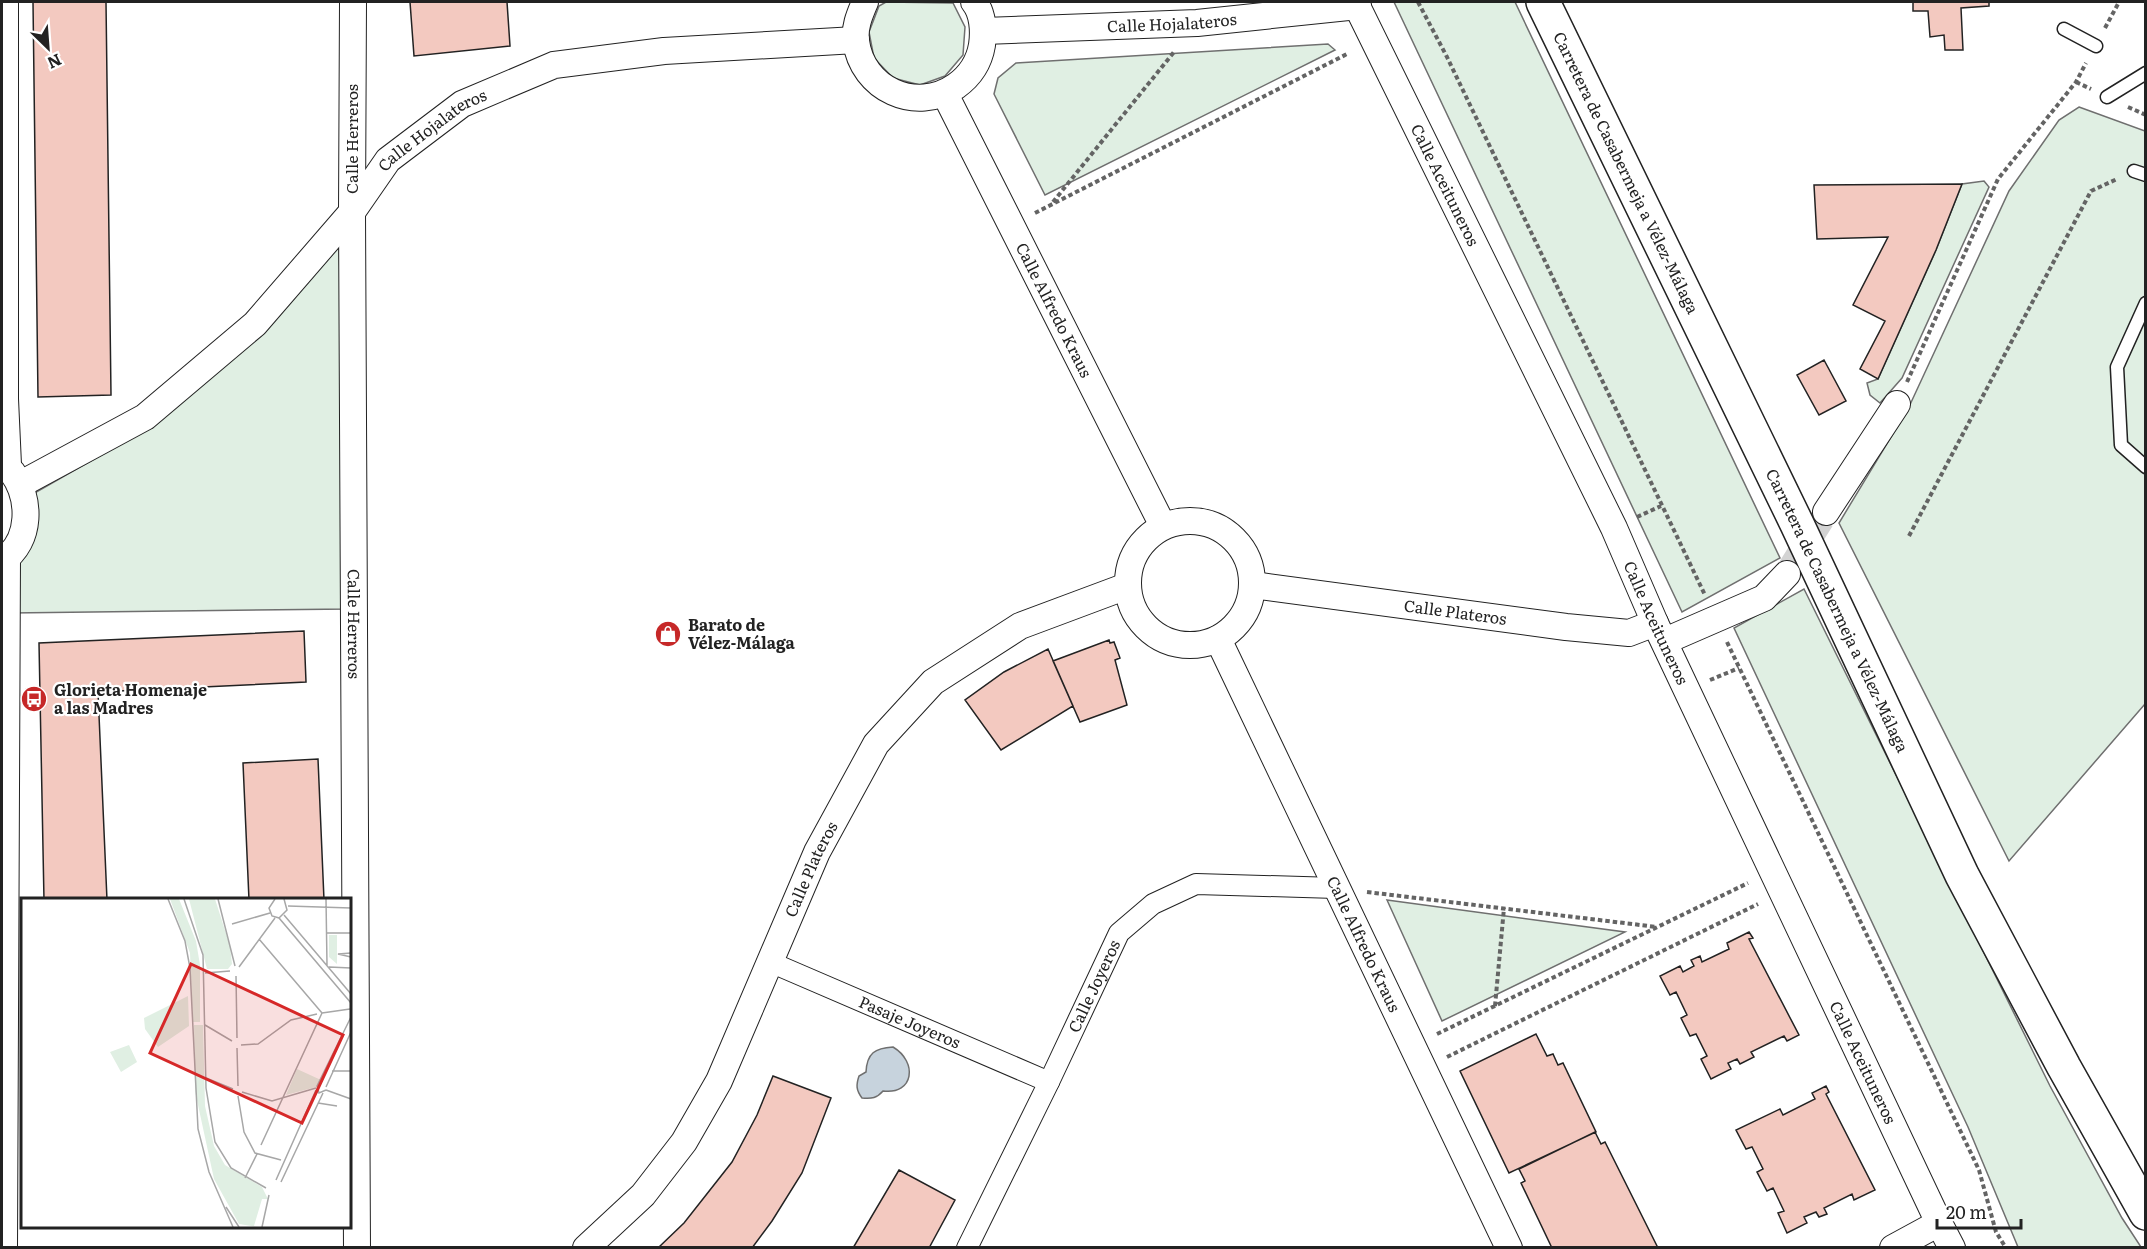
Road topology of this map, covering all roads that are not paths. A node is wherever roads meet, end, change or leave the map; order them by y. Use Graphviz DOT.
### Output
graph roads {
  1 [pos="5,2"];
  2 [pos="353,2"];
  3 [pos="866,2"];
  4 [pos="974,2"];
  5 [pos="1544,2"];
  6 [pos="1357,4"];
  7 [pos="2064,29"];
  8 [pos="984,31"];
  9 [pos="856,40"];
  10 [pos="2096,45"];
  11 [pos="2145,74"];
  12 [pos="945,94"];
  13 [pos="2107,97"];
  14 [pos="352,212"];
  15 [pos="2145,303"];
  16 [pos="1897,404"];
  17 [pos="2145,467"];
  18 [pos="10,470"];
  19 [pos="1826,512"];
  20 [pos="1163,526"];
  21 [pos="4,559"];
  22 [pos="1787,574"];
  23 [pos="1254,585"];
  24 [pos="1127,586"];
  25 [pos="1660,632"];
  26 [pos="1218,639"];
  27 [pos="1336,888"];
  28 [pos="770,962"];
  29 [pos="1049,1082"];
  30 [pos="2145,1213"];
  31 [pos="1939,1223"];
  32 [pos="4,1248"];
  33 [pos="357,1248"];
  34 [pos="586,1248"];
  35 [pos="967,1248"];
  36 [pos="1509,1248"];
  37 [pos="1893,1248"];
  38 [pos="1952,1248"];
  1 -- 18 [label="street"];
  2 -- 14 [label="street, Calle Herreros"];
  3 -- 9 [label="street"];
  4 -- 8 [label="street"];
  5 -- 30 [label="main road, Carretera de Casabermeja a Vélez-Málaga"];
  6 -- 8 [label="street, Calle Hojalateros"];
  6 -- 25 [label="street, Calle Aceituneros"];
  7 -- 10 [label="lane"];
  8 -- 12 [label="street"];
  9 -- 12 [label="street"];
  9 -- 14 [label="street, Calle Hojalateros"];
  11 -- 13 [label="lane"];
  12 -- 20 [label="street, Calle Alfredo Kraus"];
  14 -- 18 [label="street, Calle Hojalateros"];
  14 -- 33 [label="street, Calle Herreros"];
  15 -- 17 [label="lane"];
  16 -- 19 [label="street"];
  18 -- 21 [label="street"];
  20 -- 23 [label="street"];
  20 -- 24 [label="street"];
  21 -- 32 [label="street"];
  22 -- 25 [label="street, Calle Plateros"];
  23 -- 25 [label="street, Calle Plateros"];
  23 -- 26 [label="street"];
  24 -- 26 [label="street"];
  24 -- 28 [label="street, Calle Plateros"];
  25 -- 31 [label="street, Calle Aceituneros"];
  26 -- 27 [label="street, Calle Alfredo Kraus"];
  27 -- 29 [label="street, Calle Joyeros"];
  27 -- 36 [label="street, Calle Alfredo Kraus"];
  28 -- 29 [label="street, Pasaje Joyeros"];
  28 -- 34 [label="street, Calle Plateros"];
  29 -- 35 [label="street, Calle Joyeros"];
  31 -- 37 [label="street"];
  31 -- 38 [label="street, Calle Aceituneros"];
}
